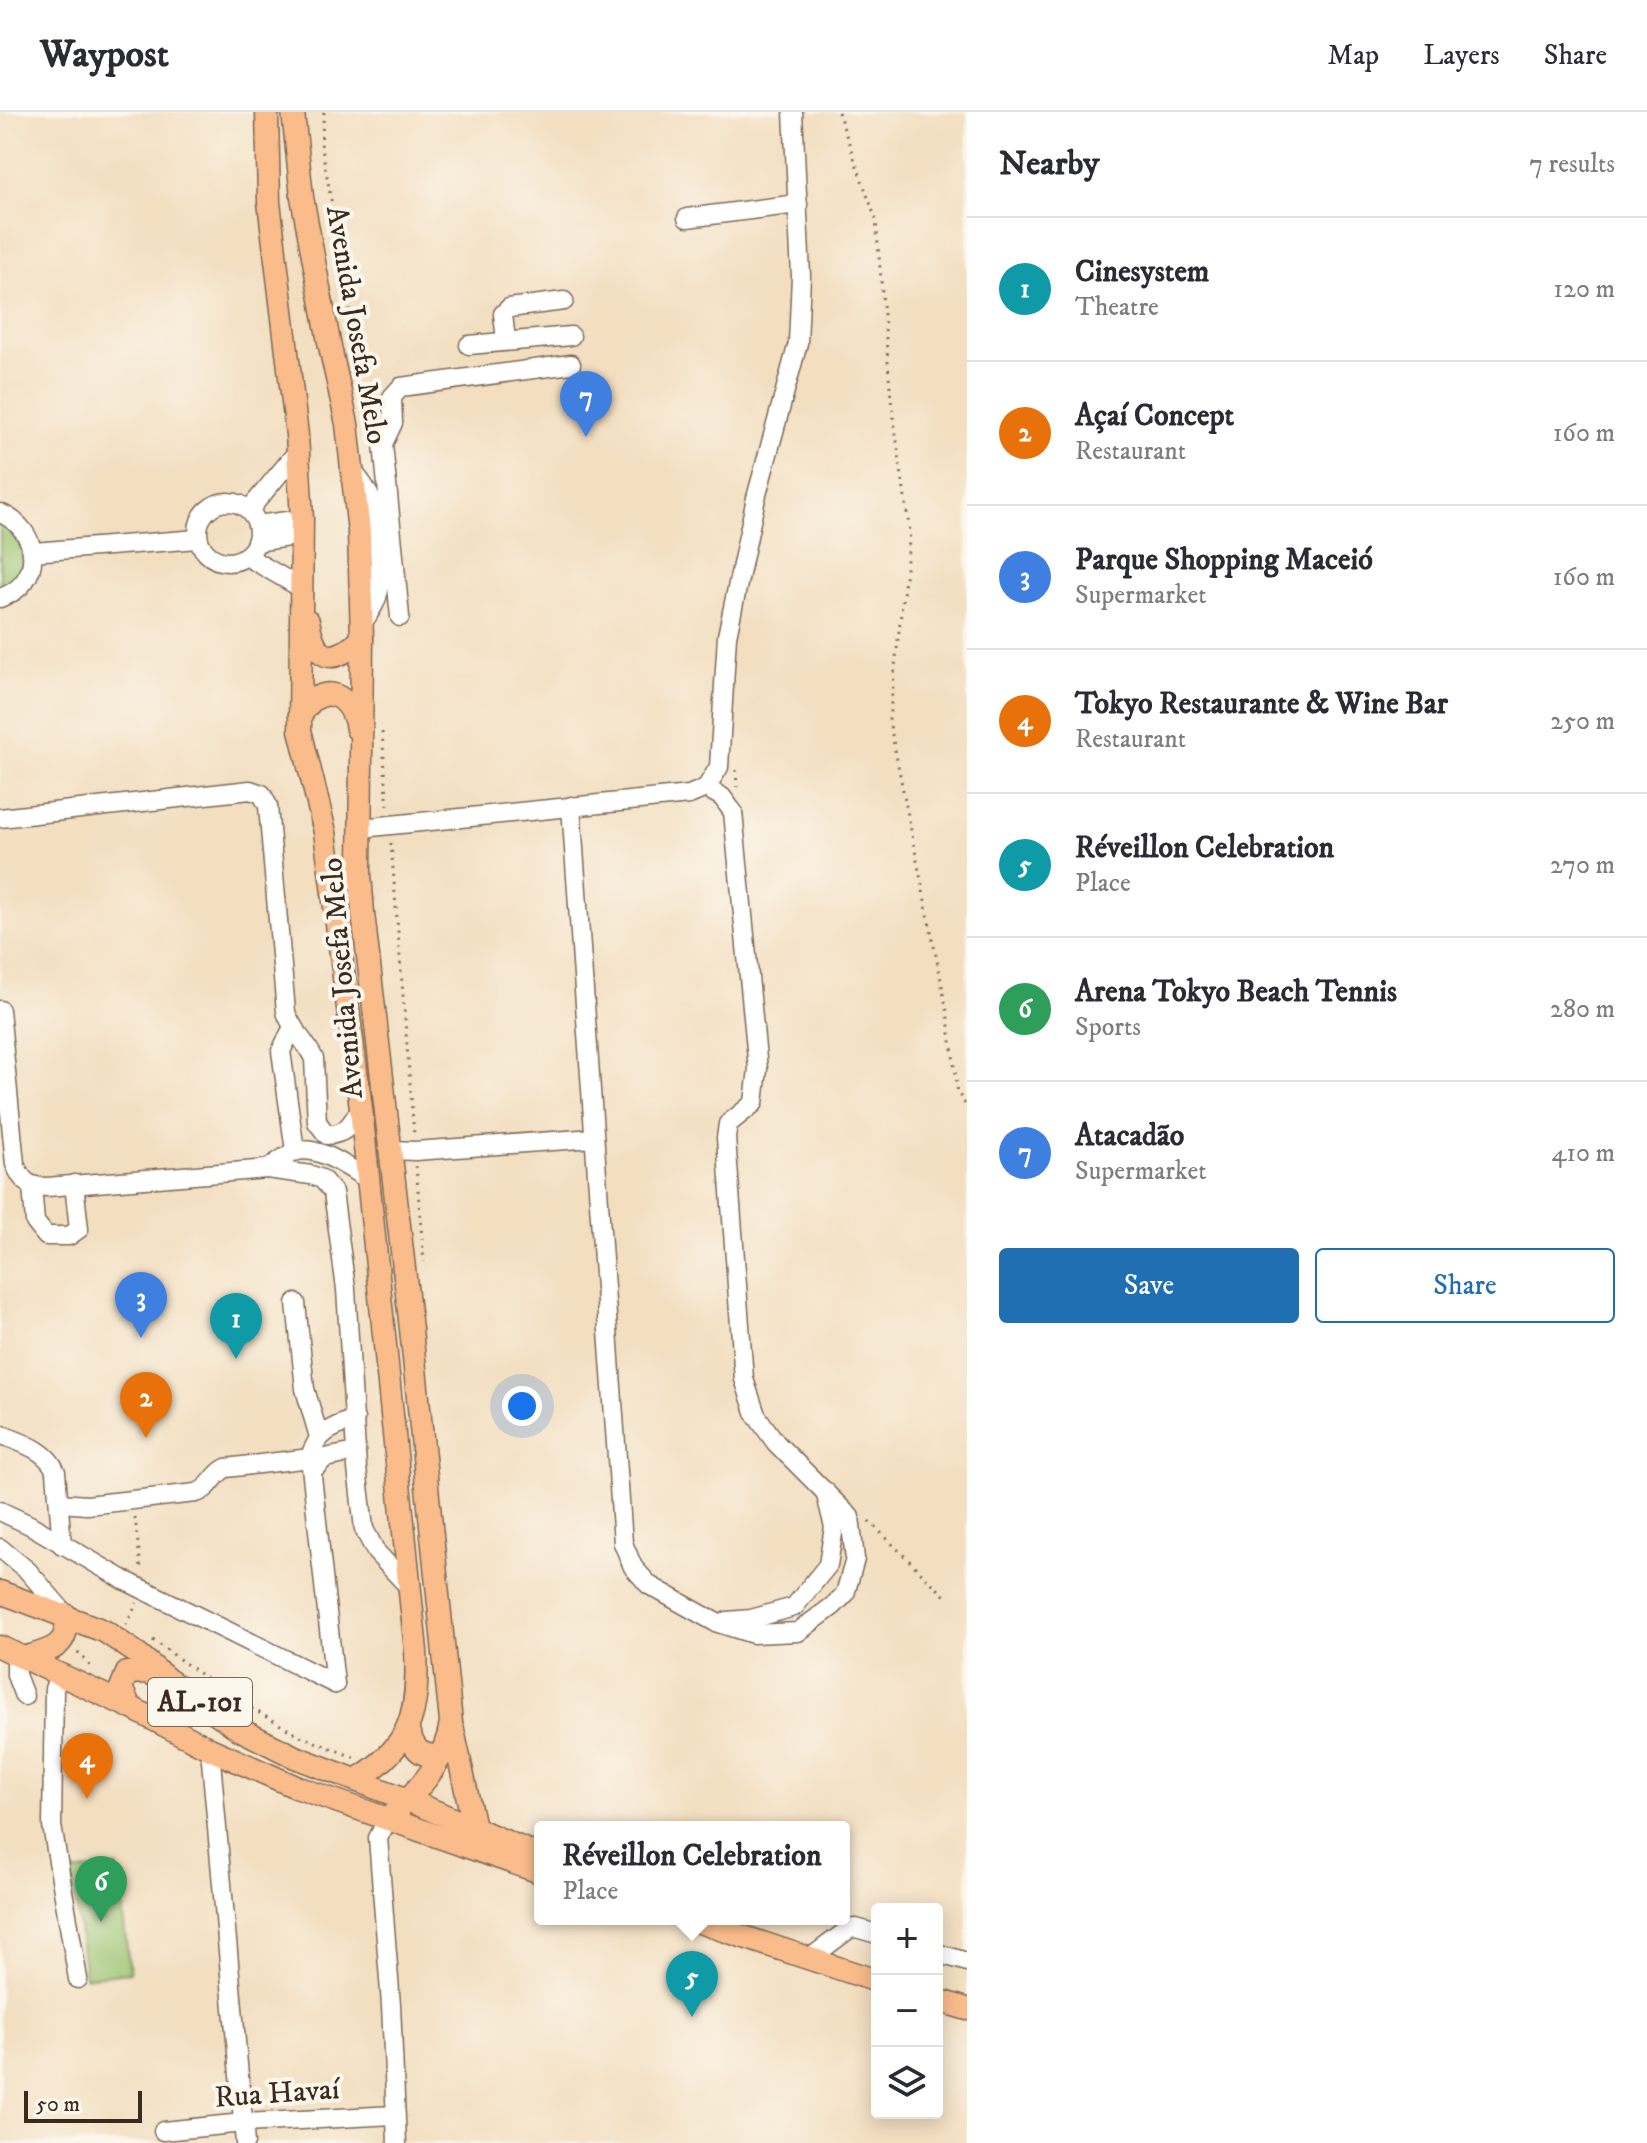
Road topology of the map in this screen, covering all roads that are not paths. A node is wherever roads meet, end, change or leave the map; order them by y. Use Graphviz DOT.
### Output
graph roads {
  1 [pos="267,112"];
  2 [pos="293,112"];
  3 [pos="793,112"];
  4 [pos="798,204"];
  5 [pos="687,218"];
  6 [pos="564,301"];
  7 [pos="571,336"];
  8 [pos="499,342"];
  9 [pos="469,345"];
  10 [pos="571,364"];
  11 [pos="495,374"];
  12 [pos="298,451"];
  13 [pos="352,470"];
  14 [pos="0,513"];
  15 [pos="302,527"];
  16 [pos="252,533"];
  17 [pos="198,539"];
  18 [pos="385,542"];
  19 [pos="33,552"];
  20 [pos="302,591"];
  21 [pos="0,598"];
  22 [pos="400,617"];
  23 [pos="362,632"];
  24 [pos="300,715"];
  25 [pos="361,770"];
  26 [pos="706,788"];
  27 [pos="571,806"];
  28 [pos="0,818"];
  29 [pos="361,828"];
  30 [pos="0,1010"];
  31 [pos="292,1029"];
  32 [pos="1,1041"];
  33 [pos="361,1108"];
  34 [pos="594,1138"];
  35 [pos="391,1150"];
  36 [pos="295,1151"];
  37 [pos="267,1169"];
  38 [pos="369,1180"];
  39 [pos="74,1184"];
  40 [pos="32,1186"];
  41 [pos="296,1303"];
  42 [pos="355,1419"];
  43 [pos="0,1434"];
  44 [pos="319,1437"];
  45 [pos="356,1452"];
  46 [pos="311,1464"];
  47 [pos="824,1489"];
  48 [pos="59,1503"];
  49 [pos="0,1511"];
  50 [pos="62,1545"];
  51 [pos="0,1548"];
  52 [pos="810,1587"];
  53 [pos="410,1588"];
  54 [pos="0,1592"];
  55 [pos="833,1606"];
  56 [pos="66,1615"];
  57 [pos="715,1622"];
  58 [pos="14,1652"];
  59 [pos="59,1675"];
  60 [pos="167,1679"];
  61 [pos="24,1696"];
  62 [pos="130,1707"];
  63 [pos="451,1722"];
  64 [pos="407,1728"];
  65 [pos="210,1749"];
  66 [pos="443,1755"];
  67 [pos="356,1780"];
  68 [pos="408,1800"];
  69 [pos="388,1819"];
  70 [pos="474,1827"];
  71 [pos="534,1853"];
  72 [pos="534,1870"];
  73 [pos="708,1925"];
  74 [pos="871,1932"];
  75 [pos="943,1955"];
  76 [pos="809,1959"];
  77 [pos="967,1962"];
  78 [pos="78,1979"];
  79 [pos="871,1979"];
  80 [pos="394,2115"];
  81 [pos="243,2123"];
  82 [pos="163,2131"];
  83 [pos="245,2143"];
  84 [pos="397,2143"];
  1 -- 12 [label="main road, Avenida Josefa Melo"];
  2 -- 13 [label="main road, Avenida Josefa Melo"];
  3 -- 4 [label="street"];
  4 -- 5 [label="street"];
  4 -- 26 [label="street"];
  6 -- 8 [label="street"];
  7 -- 8 [label="street"];
  8 -- 9 [label="street"];
  8 -- 11 [label="street"];
  10 -- 11 [label="street"];
  11 -- 18 [label="street"];
  12 -- 15 [label="main road, Avenida Josefa Melo"];
  12 -- 16 [label="street"];
  13 -- 18 [label="street"];
  13 -- 23 [label="main road, Avenida Josefa Melo"];
  14 -- 19 [label="street"];
  15 -- 16 [label="street"];
  15 -- 20 [label="main road, Avenida Josefa Melo"];
  16 -- 17 [label="street"];
  16 -- 17 [label="street"];
  16 -- 20 [label="street"];
  17 -- 19 [label="street"];
  18 -- 22 [label="street"];
  18 -- 23 [label="street"];
  19 -- 21 [label="street"];
  20 -- 23 [label="main road"];
  20 -- 24 [label="main road, Avenida Josefa Melo"];
  23 -- 25 [label="main road, Avenida Josefa Melo"];
  24 -- 25 [label="main road"];
  24 -- 33 [label="main road, Avenida Josefa Melo"];
  25 -- 29 [label="main road, Avenida Josefa Melo"];
  26 -- 27 [label="street"];
  26 -- 47 [label="street"];
  27 -- 29 [label="street"];
  27 -- 34 [label="street"];
  28 -- 31 [label="street"];
  29 -- 35 [label="main road, Avenida Josefa Melo"];
  30 -- 32 [label="street"];
  31 -- 33 [label="street"];
  31 -- 36 [label="street"];
  32 -- 40 [label="street"];
  33 -- 38 [label="main road, Avenida Josefa Melo"];
  34 -- 35 [label="street"];
  34 -- 57 [label="street"];
  35 -- 63 [label="main road, Avenida Josefa Melo"];
  36 -- 37 [label="street"];
  36 -- 38 [label="street"];
  37 -- 39 [label="street"];
  37 -- 42 [label="street"];
  38 -- 53 [label="main road, Avenida Josefa Melo"];
  39 -- 40 [label="street"];
  39 -- 40 [label="street"];
  41 -- 44 [label="street"];
  42 -- 44 [label="street"];
  42 -- 45 [label="street"];
  43 -- 48 [label="street"];
  44 -- 46 [label="street"];
  45 -- 46 [label="street"];
  45 -- 53 [label="street"];
  46 -- 48 [label="street"];
  46 -- 50 [label="street"];
  47 -- 52 [label="street"];
  47 -- 55 [label="street"];
  48 -- 50 [label="street"];
  49 -- 50 [label="street"];
  51 -- 56 [label="street"];
  52 -- 55 [label="street"];
  52 -- 57 [label="street"];
  53 -- 64 [label="main road, Avenida Josefa Melo"];
  54 -- 56 [label="main road, AL-101"];
  55 -- 57 [label="street"];
  56 -- 58 [label="main road"];
  56 -- 60 [label="main road, AL-101"];
  58 -- 59 [label="main road, AL-101"];
  58 -- 61 [label="street"];
  59 -- 62 [label="main road, AL-101"];
  59 -- 78 [label="street"];
  60 -- 62 [label="main road"];
  60 -- 67 [label="main road, AL-101"];
  62 -- 65 [label="main road, AL-101"];
  63 -- 66 [label="main road, Avenida Josefa Melo"];
  63 -- 70 [label="main road"];
  64 -- 66 [label="main road"];
  64 -- 67 [label="main road, Avenida Josefa Melo"];
  65 -- 69 [label="main road, AL-101"];
  65 -- 81 [label="street"];
  66 -- 68 [label="main road, Avenida Josefa Melo"];
  67 -- 68 [label="main road, AL-101"];
  68 -- 69 [label="main road, Avenida Josefa Melo"];
  68 -- 70 [label="main road, AL-101"];
  69 -- 72 [label="main road, AL-101"];
  69 -- 80 [label="street"];
  70 -- 71 [label="main road, AL-101"];
  73 -- 76 [label="main road"];
  74 -- 76 [label="street"];
  75 -- 77 [label="street"];
  76 -- 79 [label="main road"];
  80 -- 81 [label="street, Rua Havaí"];
  80 -- 84 [label="street"];
  81 -- 82 [label="street, Rua Havaí"];
  81 -- 83 [label="street"];
}
